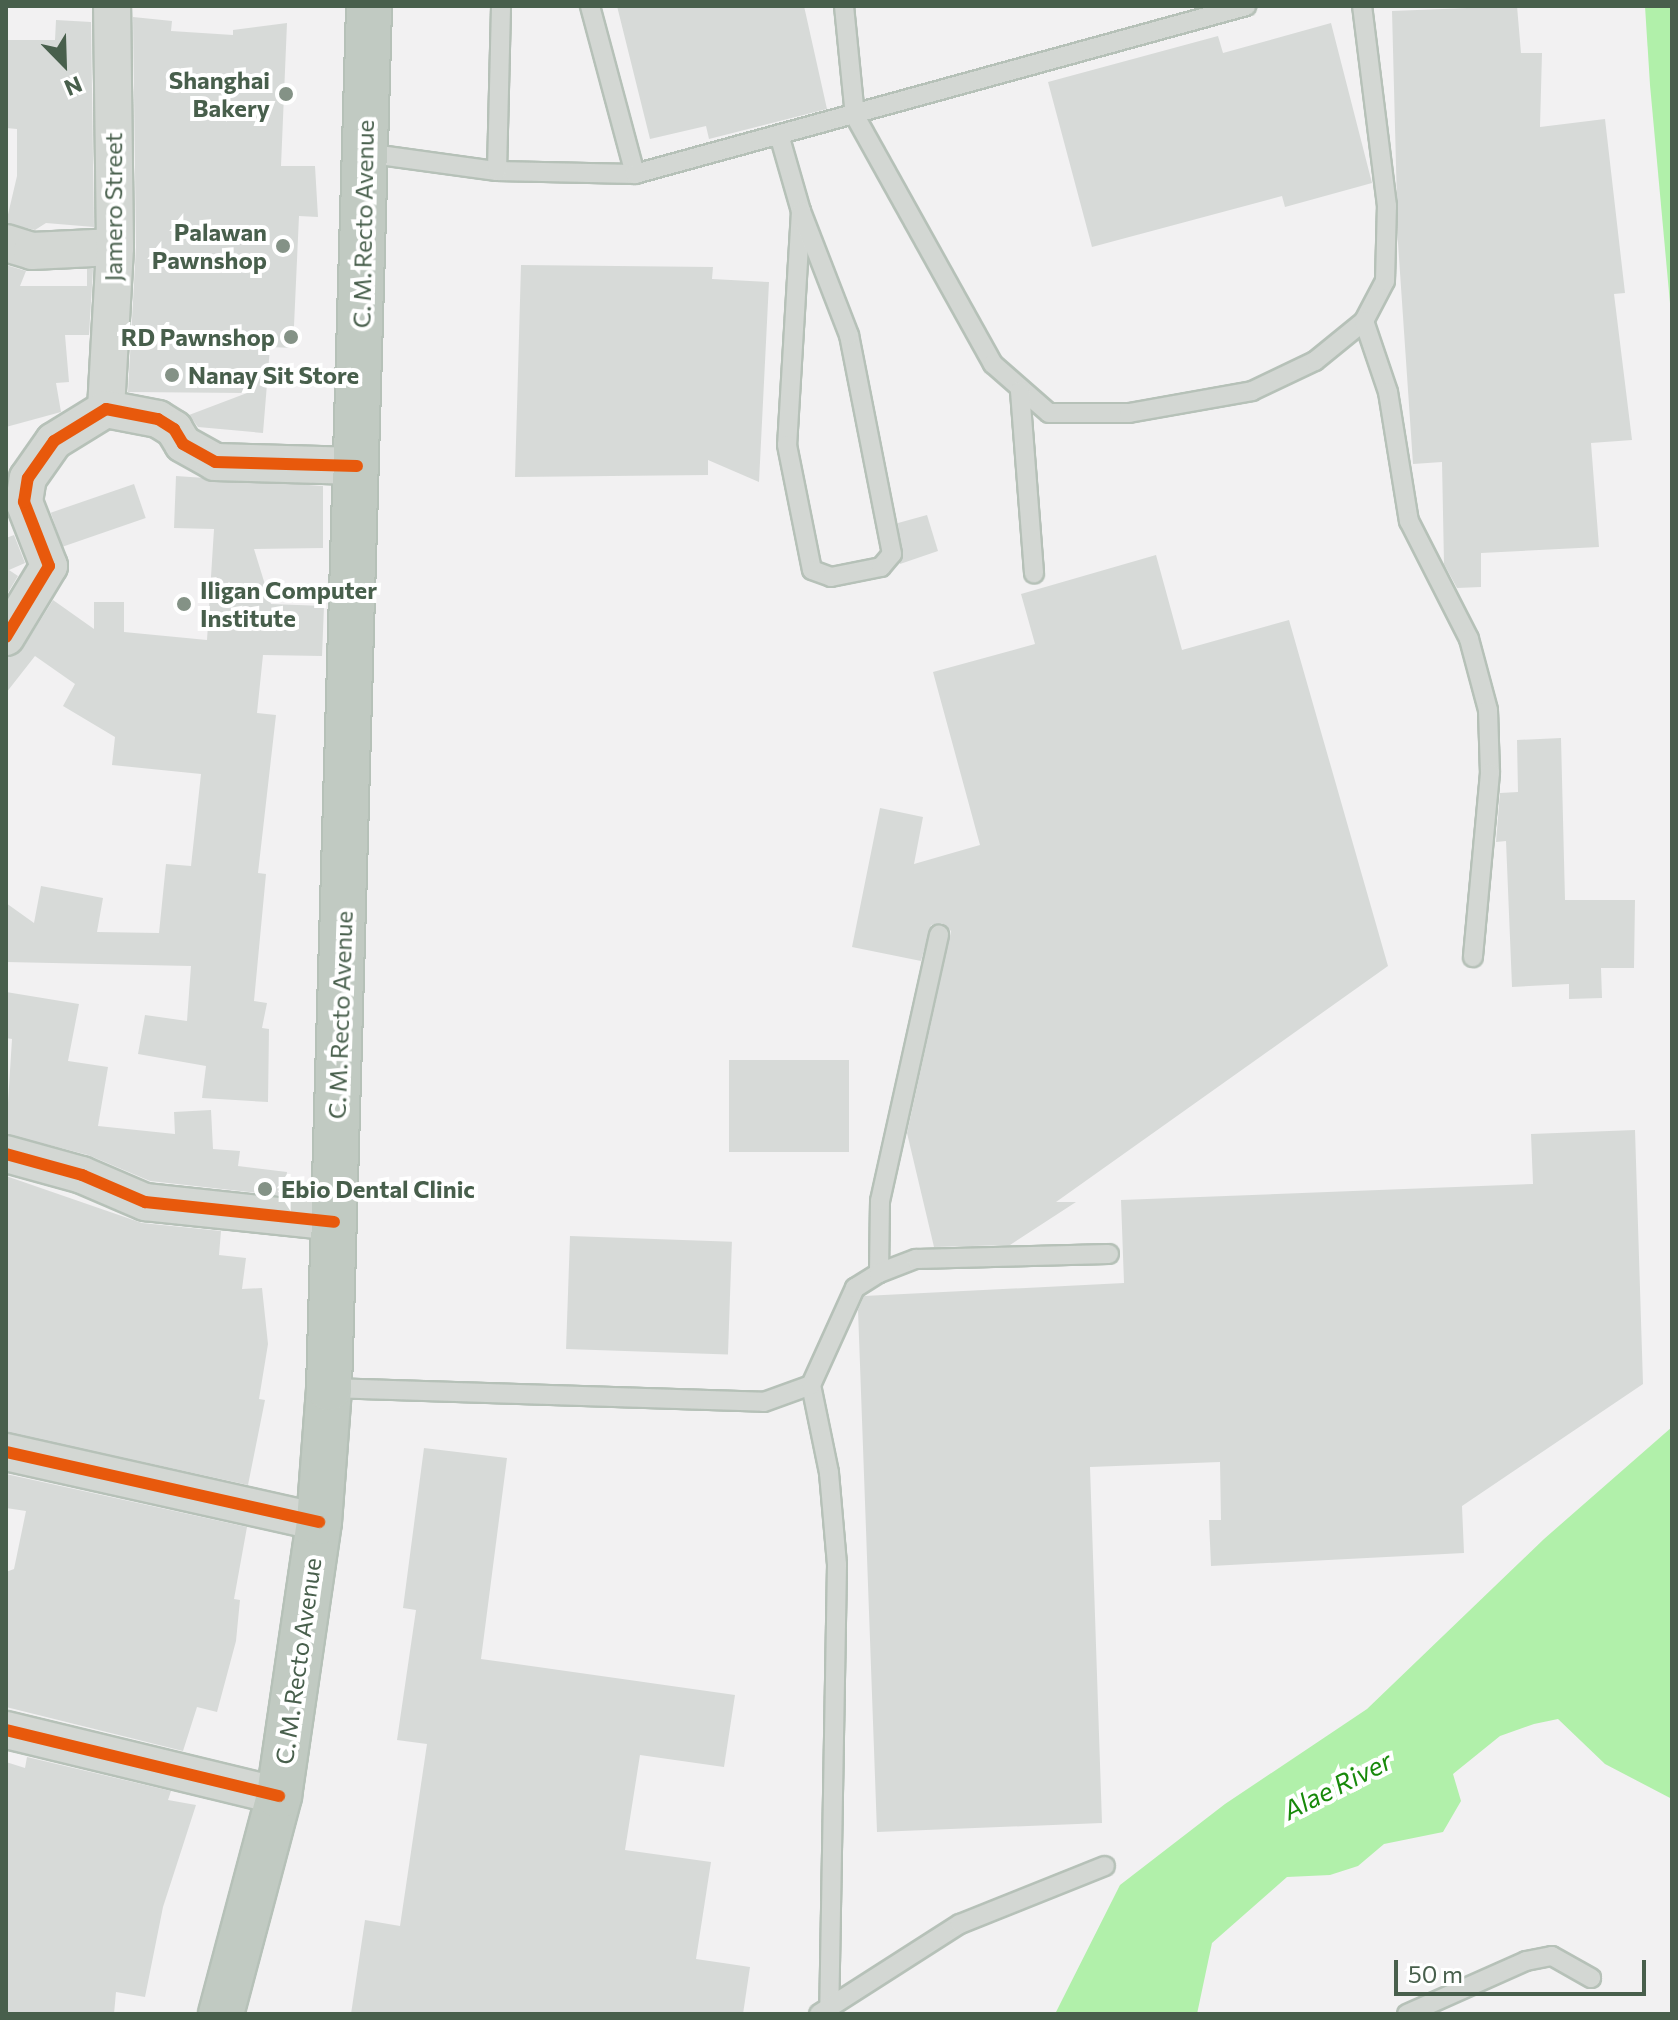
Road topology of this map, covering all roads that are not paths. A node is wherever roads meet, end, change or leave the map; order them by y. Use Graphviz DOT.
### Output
graph roads {
  1 [pos="112,6"];
  2 [pos="369,6"];
  3 [pos="501,6"];
  4 [pos="590,6"];
  5 [pos="844,6"];
  6 [pos="1246,6"];
  7 [pos="1362,6"];
  8 [pos="855,116"];
  9 [pos="780,138"];
  10 [pos="365,153"];
  11 [pos="497,171"];
  12 [pos="635,174"];
  13 [pos="801,211"];
  14 [pos="6,243"];
  15 [pos="115,247"];
  16 [pos="1364,321"];
  17 [pos="1020,391"];
  18 [pos="106,409"];
  19 [pos="357,466"];
  20 [pos="15,506"];
  21 [pos="1034,573"];
  22 [pos="6,637"];
  23 [pos="939,934"];
  24 [pos="1473,957"];
  25 [pos="6,1154"];
  26 [pos="334,1222"];
  27 [pos="1109,1254"];
  28 [pos="879,1273"];
  29 [pos="811,1385"];
  30 [pos="329,1388"];
  31 [pos="6,1452"];
  32 [pos="319,1522"];
  33 [pos="6,1730"];
  34 [pos="279,1796"];
  35 [pos="1105,1866"];
  36 [pos="1591,1978"];
  37 [pos="824,2008"];
  38 [pos="221,2014"];
  39 [pos="1407,2014"];
  1 -- 15 [label="street, Jamero Street"];
  2 -- 10 [label="highway, C. M. Recto Avenue"];
  3 -- 11 [label="lane"];
  4 -- 12 [label="lane"];
  5 -- 8 [label="lane"];
  6 -- 8 [label="lane"];
  7 -- 16 [label="lane"];
  8 -- 9 [label="lane"];
  8 -- 17 [label="lane"];
  9 -- 12 [label="lane"];
  9 -- 13 [label="lane"];
  10 -- 11 [label="lane"];
  10 -- 19 [label="highway, C. M. Recto Avenue"];
  11 -- 12 [label="lane"];
  13 -- 13 [label="lane"];
  14 -- 15 [label="street"];
  15 -- 18 [label="street, Jamero Street"];
  16 -- 17 [label="lane"];
  16 -- 24 [label="lane"];
  17 -- 21 [label="lane"];
  18 -- 19 [label="street"];
  18 -- 20 [label="street"];
  19 -- 26 [label="highway, C. M. Recto Avenue"];
  20 -- 22 [label="street"];
  23 -- 28 [label="lane"];
  25 -- 26 [label="street"];
  26 -- 30 [label="highway, C. M. Recto Avenue"];
  27 -- 28 [label="lane"];
  28 -- 29 [label="lane"];
  29 -- 30 [label="lane"];
  29 -- 37 [label="lane"];
  30 -- 32 [label="highway, C. M. Recto Avenue"];
  31 -- 32 [label="street"];
  32 -- 34 [label="highway, C. M. Recto Avenue"];
  33 -- 34 [label="street"];
  34 -- 38 [label="highway, C. M. Recto Avenue"];
  35 -- 37 [label="lane"];
  36 -- 39 [label="lane"];
}
